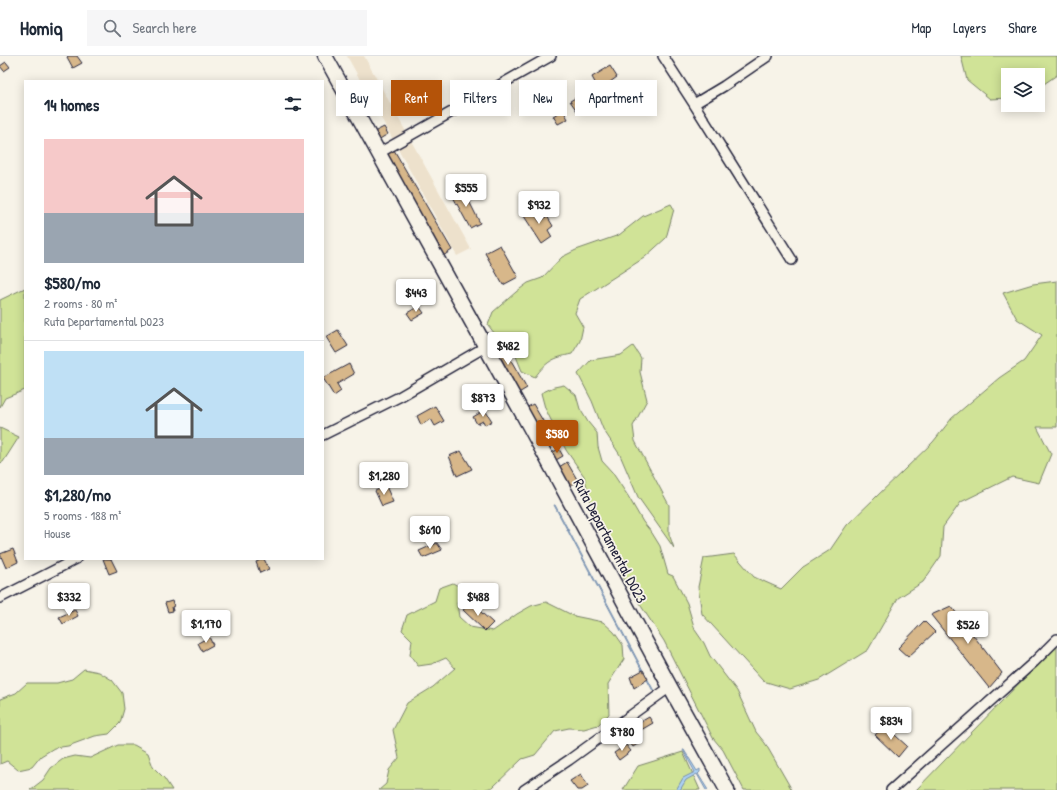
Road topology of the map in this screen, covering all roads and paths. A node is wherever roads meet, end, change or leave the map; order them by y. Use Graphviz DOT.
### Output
graph roads {
  1 [pos="325,56"];
  2 [pos="551,56"];
  3 [pos="663,56"];
  4 [pos="768,56"];
  5 [pos="694,104"];
  6 [pos="379,153"];
  7 [pos="792,260"];
  8 [pos="486,347"];
  9 [pos="324,434"];
  10 [pos="74,560"];
  11 [pos="0,598"];
  12 [pos="1057,639"];
  13 [pos="670,687"];
  14 [pos="524,790"];
  15 [pos="727,790"];
  16 [pos="891,790"];
  1 -- 6 [label="main road, Ruta Departamental D023"];
  2 -- 6 [label="street"];
  3 -- 5 [label="street"];
  4 -- 5 [label="street"];
  5 -- 7 [label="street"];
  6 -- 8 [label="main road, Ruta Departamental D023"];
  8 -- 9 [label="street"];
  8 -- 13 [label="main road, Ruta Departamental D023"];
  10 -- 11 [label="street"];
  12 -- 16 [label="street"];
  13 -- 14 [label="street"];
  13 -- 15 [label="main road, Ruta Departamental D023"];
}
